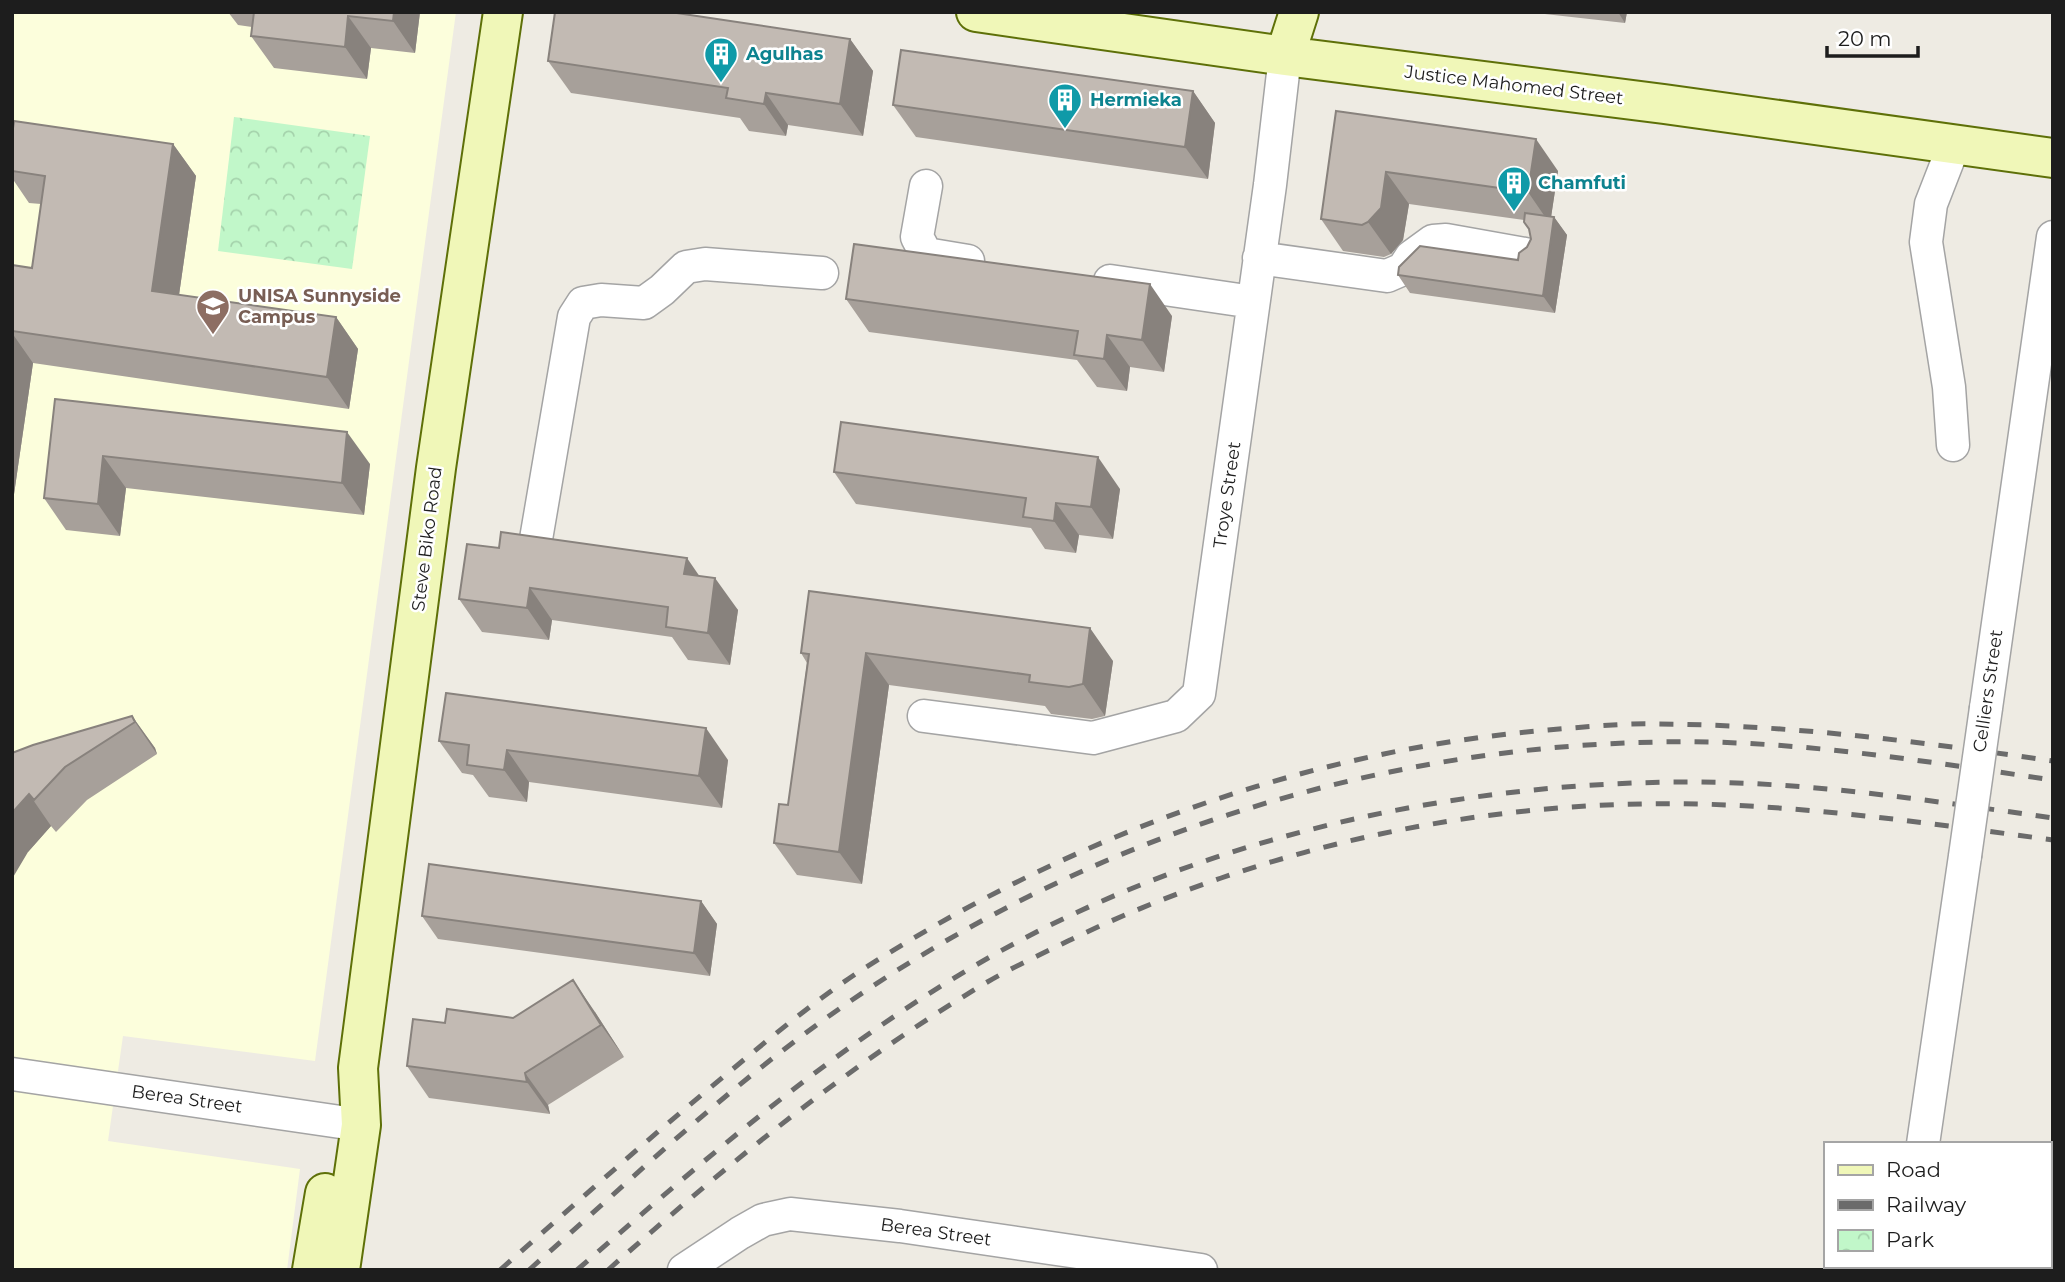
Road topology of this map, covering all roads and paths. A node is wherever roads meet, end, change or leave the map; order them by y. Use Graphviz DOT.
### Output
graph roads {
  1 [pos="503,12"];
  2 [pos="519,12"];
  3 [pos="976,12"];
  4 [pos="1299,12"];
  5 [pos="1285,57"];
  6 [pos="491,81"];
  7 [pos="1954,145"];
  8 [pos="2053,159"];
  9 [pos="926,186"];
  10 [pos="2053,237"];
  11 [pos="1525,254"];
  12 [pos="1259,258"];
  13 [pos="994,264"];
  14 [pos="822,273"];
  15 [pos="1076,276"];
  16 [pos="1254,302"];
  17 [pos="1953,445"];
  18 [pos="536,545"];
  19 [pos="924,716"];
  20 [pos="12,1074"];
  21 [pos="350,1123"];
  22 [pos="1923,1142"];
  23 [pos="1118,1264"];
  24 [pos="312,1270"];
  25 [pos="340,1270"];
  26 [pos="684,1270"];
  27 [pos="1201,1270"];
  1 -- 6 [label="main road, Steve Biko Road"];
  2 -- 6 [label="main road"];
  3 -- 5 [label="main road, Justice Mahomed Street"];
  4 -- 5 [label="main road, Troye Street"];
  5 -- 7 [label="main road, Justice Mahomed Street"];
  5 -- 12 [label="street, Troye Street"];
  6 -- 21 [label="main road, Steve Biko Road"];
  7 -- 8 [label="main road, Justice Mahomed Street"];
  7 -- 17 [label="street"];
  9 -- 13 [label="street"];
  10 -- 22 [label="street, Celliers Street, bridge"];
  11 -- 12 [label="street"];
  12 -- 16 [label="street, Troye Street"];
  14 -- 18 [label="street"];
  15 -- 16 [label="street"];
  16 -- 19 [label="street, Troye Street"];
  20 -- 21 [label="street, Berea Street"];
  21 -- 24 [label="main road"];
  21 -- 25 [label="main road"];
  23 -- 26 [label="street, Berea Street"];
  23 -- 27 [label="street, Berea Street"];
}
